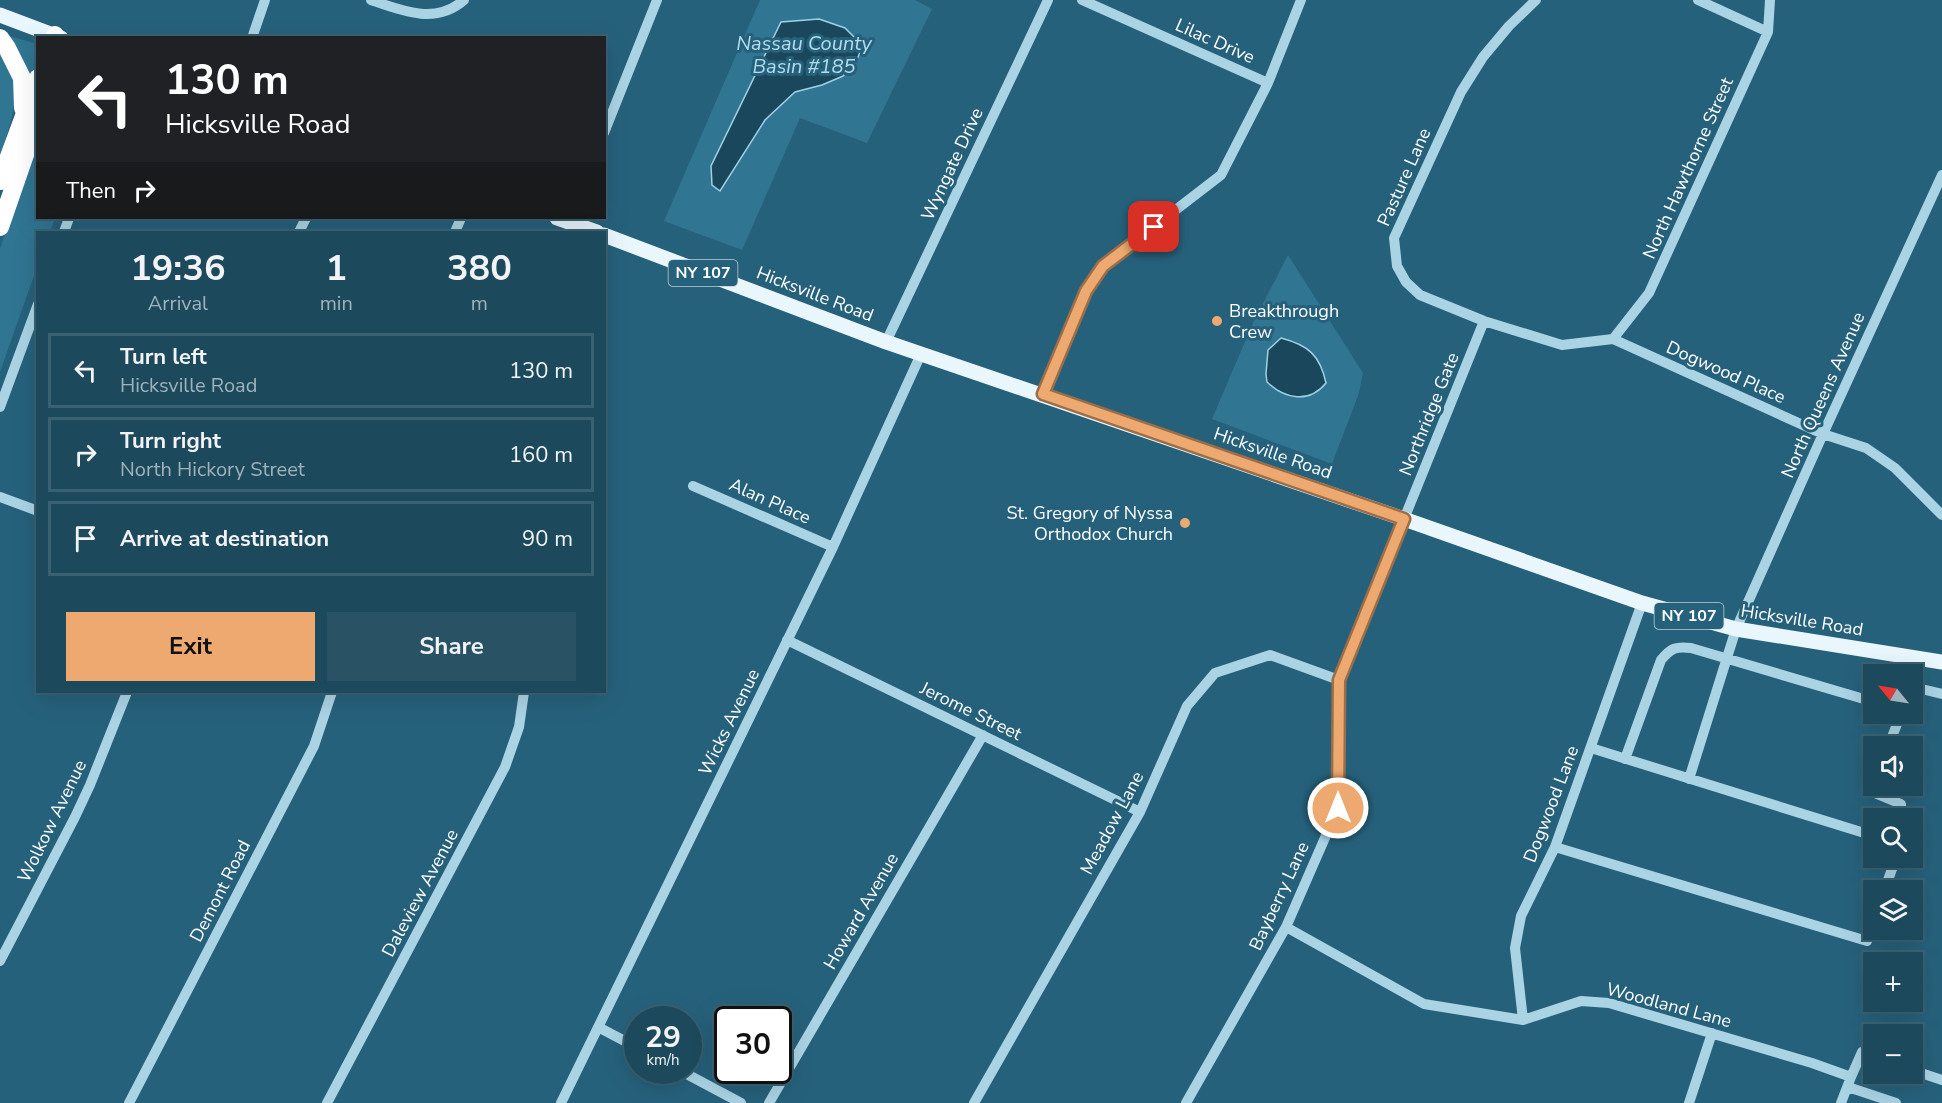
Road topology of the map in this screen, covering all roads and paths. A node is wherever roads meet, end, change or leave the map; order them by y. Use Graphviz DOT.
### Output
graph roads {
  1 [pos="265,0"];
  2 [pos="371,0"];
  3 [pos="464,0"];
  4 [pos="657,0"];
  5 [pos="1048,0"];
  6 [pos="1082,0"];
  7 [pos="1301,0"];
  8 [pos="1536,0"];
  9 [pos="1698,0"];
  10 [pos="1770,0"];
  11 [pos="0,15"];
  12 [pos="1768,32"];
  13 [pos="54,36"];
  14 [pos="253,36"];
  15 [pos="0,38"];
  16 [pos="1268,83"];
  17 [pos="36,87"];
  18 [pos="30,115"];
  19 [pos="606,128"];
  20 [pos="1942,175"];
  21 [pos="0,181"];
  22 [pos="564,222"];
  23 [pos="0,227"];
  24 [pos="594,231"];
  25 [pos="606,236"];
  26 [pos="36,309"];
  27 [pos="1484,321"];
  28 [pos="1614,339"];
  29 [pos="886,342"];
  30 [pos="921,354"];
  31 [pos="1043,394"];
  32 [pos="0,407"];
  33 [pos="1823,434"];
  34 [pos="693,486"];
  35 [pos="0,497"];
  36 [pos="36,510"];
  37 [pos="1942,515"];
  38 [pos="1404,519"];
  39 [pos="834,547"];
  40 [pos="1642,603"];
  41 [pos="1736,629"];
  42 [pos="788,640"];
  43 [pos="1728,659"];
  44 [pos="1911,662"];
  45 [pos="1942,662"];
  46 [pos="1339,680"];
  47 [pos="1923,690"];
  48 [pos="127,693"];
  49 [pos="332,693"];
  50 [pos="524,693"];
  51 [pos="1942,694"];
  52 [pos="1863,699"];
  53 [pos="983,735"];
  54 [pos="1591,748"];
  55 [pos="1624,759"];
  56 [pos="1689,779"];
  57 [pos="1882,796"];
  58 [pos="1901,808"];
  59 [pos="1140,812"];
  60 [pos="1863,833"];
  61 [pos="1555,847"];
  62 [pos="1286,927"];
  63 [pos="1863,940"];
  64 [pos="0,961"];
  65 [pos="1523,1020"];
  66 [pos="598,1027"];
  67 [pos="1712,1033"];
  68 [pos="624,1041"];
  69 [pos="1863,1052"];
  70 [pos="1923,1074"];
  71 [pos="1942,1080"];
  72 [pos="702,1082"];
  73 [pos="1849,1082"];
  74 [pos="129,1103"];
  75 [pos="327,1103"];
  76 [pos="561,1103"];
  77 [pos="741,1103"];
  78 [pos="769,1103"];
  79 [pos="974,1103"];
  80 [pos="1186,1103"];
  81 [pos="1689,1103"];
  82 [pos="1841,1103"];
  83 [pos="1896,1103"];
  1 -- 14 [label="street"];
  2 -- 3 [label="street"];
  4 -- 19 [label="street"];
  5 -- 29 [label="street, Wyngate Drive"];
  6 -- 16 [label="street, Lilac Drive"];
  7 -- 16 [label="street"];
  8 -- 27 [label="street, Pasture Lane"];
  9 -- 12 [label="street"];
  10 -- 12 [label="street, North Hawthorne Street"];
  11 -- 13 [label="main road"];
  12 -- 28 [label="street, North Hawthorne Street"];
  15 -- 18 [label="highway"];
  16 -- 31 [label="street"];
  17 -- 18 [label="highway"];
  18 -- 21 [label="highway"];
  18 -- 23 [label="highway"];
  20 -- 33 [label="street, North Queens Avenue"];
  22 -- 24 [label="main road"];
  25 -- 29 [label="main road, Hicksville Road / NY 107"];
  26 -- 32 [label="street"];
  27 -- 28 [label="street, Pasture Lane"];
  27 -- 38 [label="street, Northridge Gate"];
  28 -- 33 [label="street, Dogwood Place"];
  29 -- 30 [label="main road, Hicksville Road / NY 107"];
  30 -- 31 [label="main road, Hicksville Road / NY 107"];
  30 -- 39 [label="street, Wicks Avenue"];
  31 -- 38 [label="main road, Hicksville Road / NY 107"];
  33 -- 37 [label="street, Dogwood Place"];
  33 -- 41 [label="street, North Queens Avenue"];
  34 -- 39 [label="street, Alan Place"];
  35 -- 36 [label="street"];
  38 -- 40 [label="main road, Hicksville Road / NY 107"];
  38 -- 46 [label="street, Bayberry Lane"];
  39 -- 42 [label="street, Wicks Avenue"];
  40 -- 41 [label="main road, Hicksville Road / NY 107"];
  40 -- 54 [label="street, Dogwood Lane"];
  41 -- 43 [label="street, North Queens Avenue"];
  41 -- 44 [label="main road, Hicksville Road / NY 107"];
  42 -- 53 [label="street, Jerome Street"];
  42 -- 66 [label="street, Wicks Avenue"];
  43 -- 52 [label="street"];
  43 -- 55 [label="street"];
  43 -- 56 [label="street, North Queens Avenue"];
  44 -- 45 [label="main road, Hicksville Road / NY 107"];
  46 -- 59 [label="street, Meadow Lane"];
  46 -- 62 [label="street, Bayberry Lane"];
  47 -- 51 [label="street"];
  48 -- 64 [label="street, Wolkow Avenue"];
  49 -- 74 [label="street, Demont Road"];
  50 -- 75 [label="street, Daleview Avenue"];
  53 -- 59 [label="street, Jerome Street"];
  53 -- 78 [label="street, Howard Avenue"];
  54 -- 55 [label="street"];
  54 -- 61 [label="street, Dogwood Lane"];
  55 -- 56 [label="street"];
  56 -- 60 [label="street"];
  57 -- 58 [label="street"];
  59 -- 79 [label="street, Meadow Lane"];
  61 -- 63 [label="street"];
  61 -- 65 [label="street, Dogwood Lane"];
  62 -- 65 [label="street, Woodland Lane"];
  62 -- 80 [label="street, Bayberry Lane"];
  65 -- 67 [label="street, Woodland Lane"];
  66 -- 68 [label="street"];
  66 -- 76 [label="street, Wicks Avenue"];
  67 -- 73 [label="street, Woodland Lane"];
  67 -- 81 [label="street"];
  69 -- 73 [label="street"];
  70 -- 71 [label="street"];
  72 -- 77 [label="street"];
  73 -- 82 [label="street"];
  73 -- 83 [label="street, Woodland Lane"];
}
